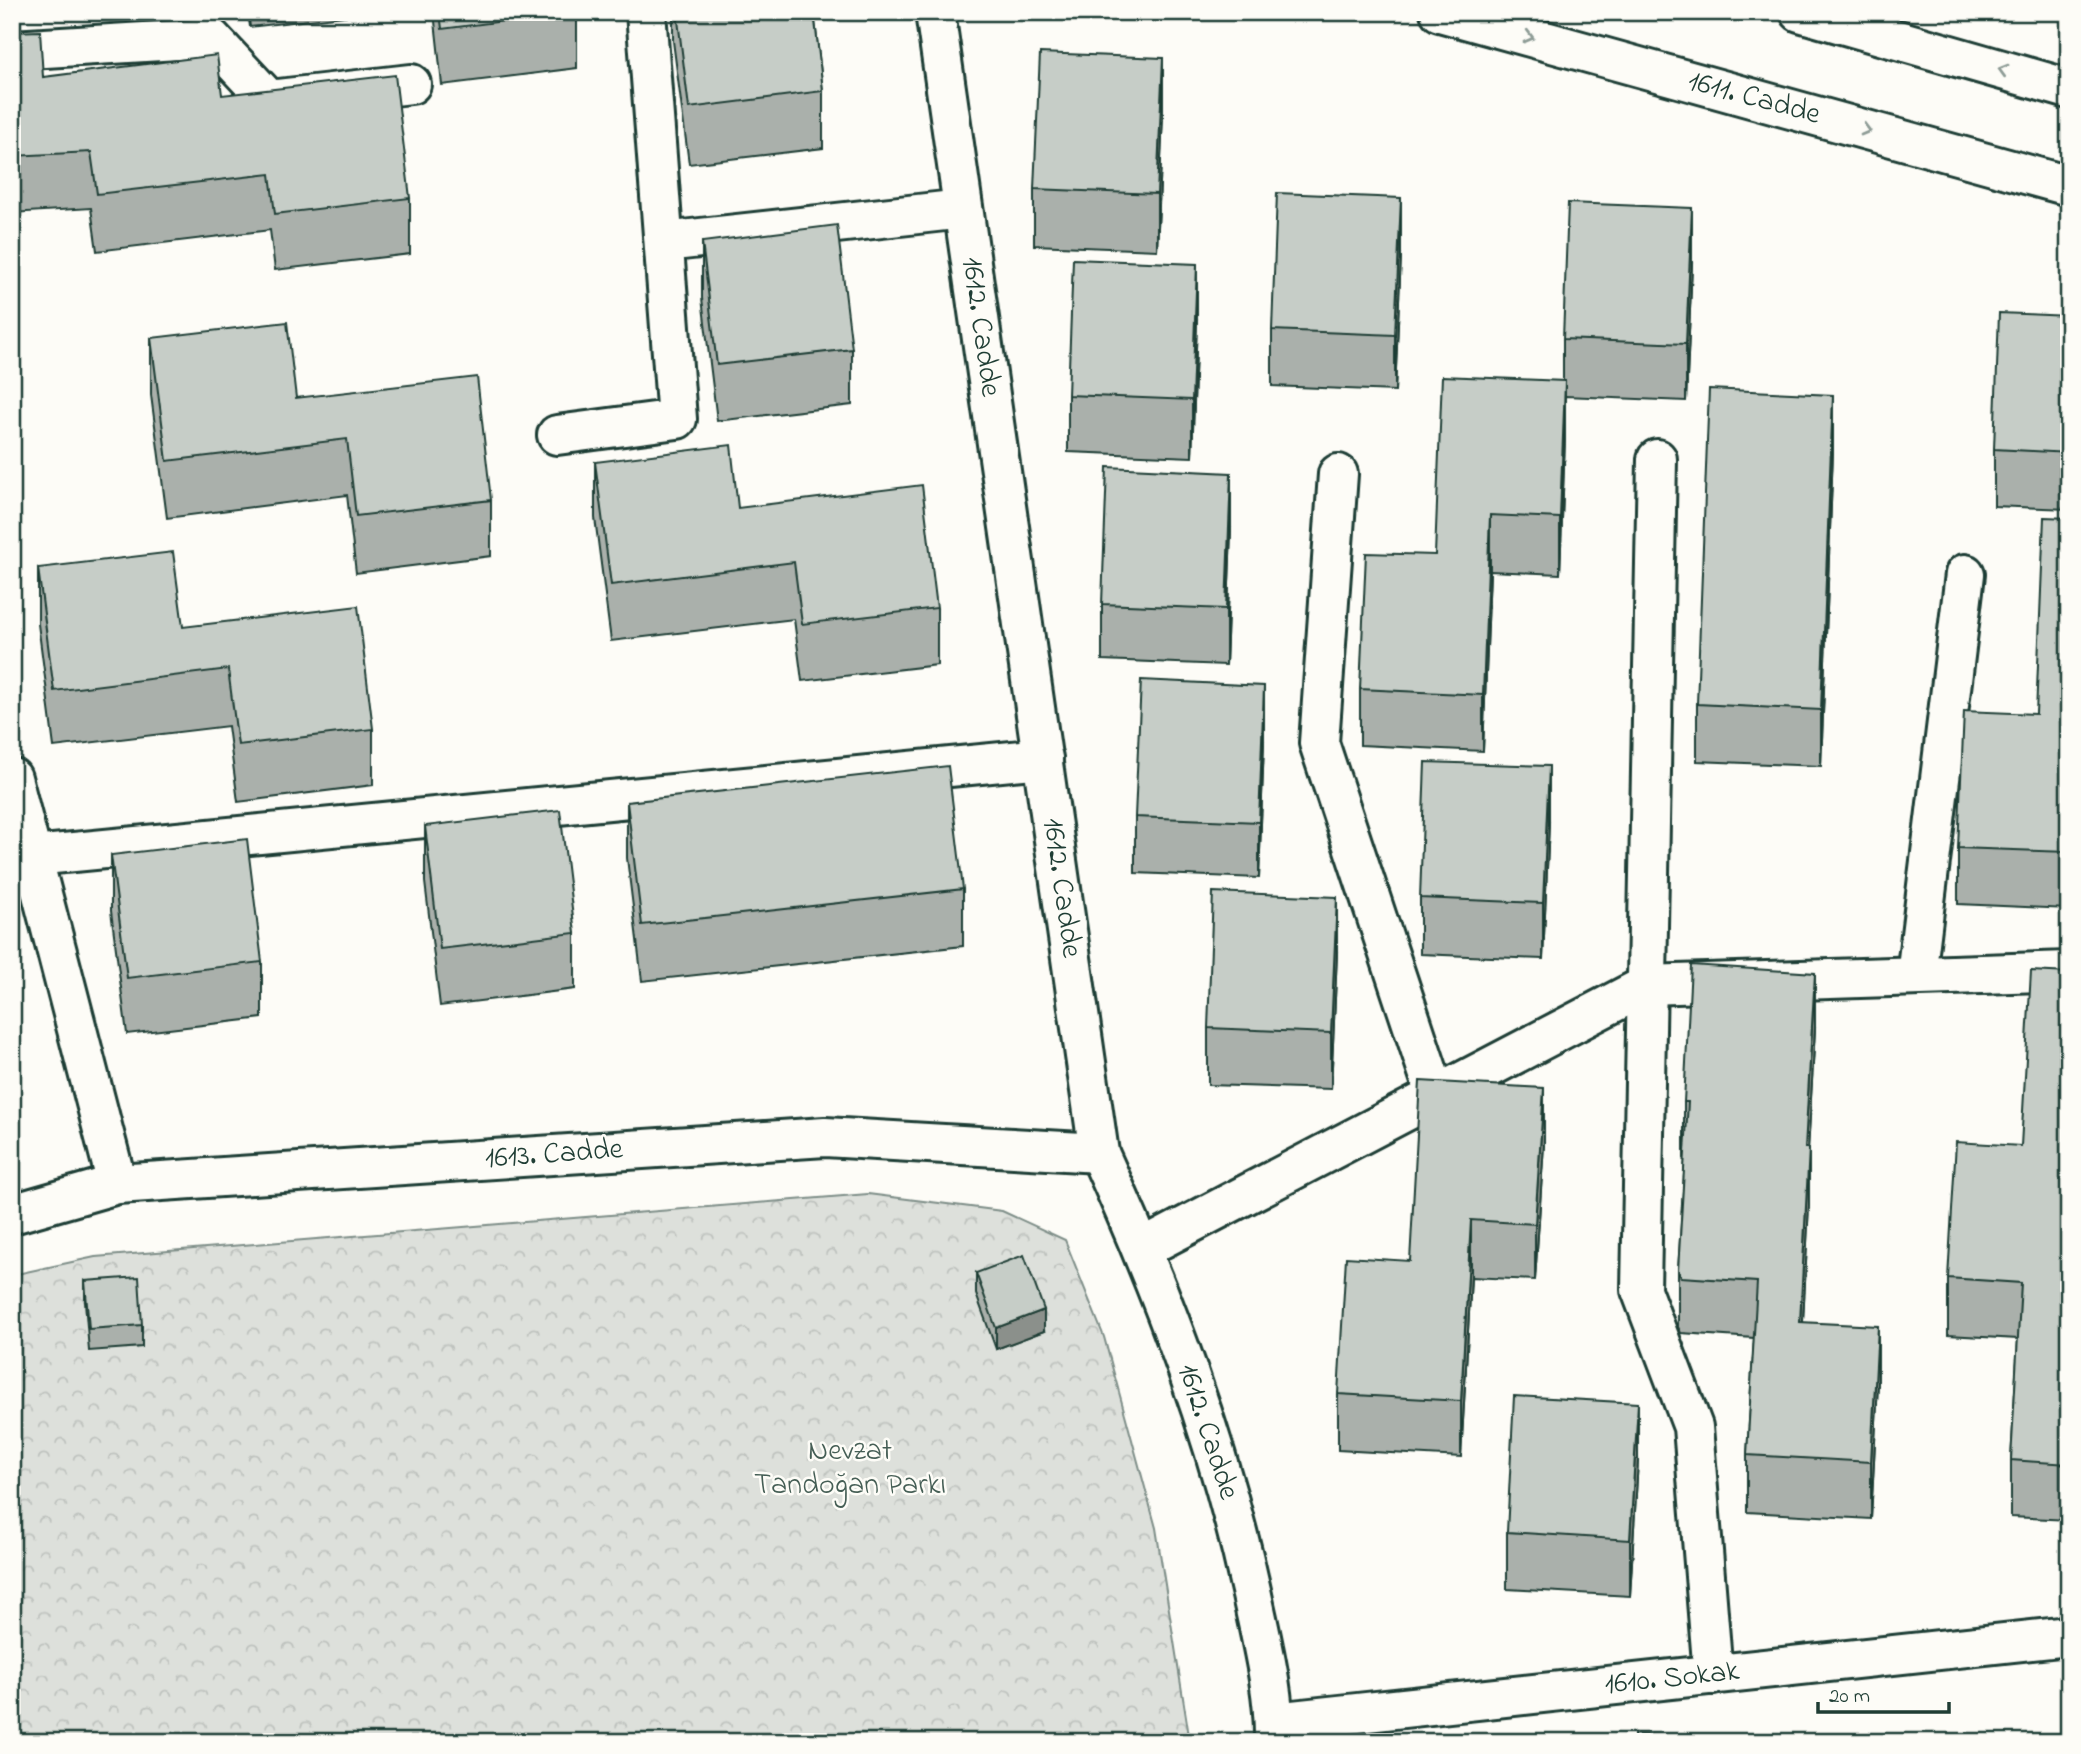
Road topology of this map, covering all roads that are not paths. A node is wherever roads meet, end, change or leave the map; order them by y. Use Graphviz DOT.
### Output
graph roads {
  1 [pos="646,12"];
  2 [pos="935,12"];
  3 [pos="1440,12"];
  4 [pos="1800,12"];
  5 [pos="211,25"];
  6 [pos="12,50"];
  7 [pos="411,84"];
  8 [pos="2069,89"];
  9 [pos="2069,186"];
  10 [pos="963,209"];
  11 [pos="664,242"];
  12 [pos="557,435"];
  13 [pos="1657,459"];
  14 [pos="1338,474"];
  15 [pos="1965,574"];
  16 [pos="1043,758"];
  17 [pos="12,778"];
  18 [pos="22,857"];
  19 [pos="2069,971"];
  20 [pos="1916,976"];
  21 [pos="1647,985"];
  22 [pos="1436,1096"];
  23 [pos="1100,1153"];
  24 [pos="117,1184"];
  25 [pos="12,1214"];
  26 [pos="1142,1249"];
  27 [pos="2069,1636"];
  28 [pos="1713,1675"];
  29 [pos="1274,1732"];
  1 -- 11 [label="street"];
  2 -- 10 [label="street, 1612. Cadde"];
  3 -- 9 [label="street, 1611. Cadde, one-way"];
  8 -- 4 [label="street, one-way"];
  5 -- 6 [label="street"];
  5 -- 7 [label="street"];
  10 -- 11 [label="street"];
  10 -- 16 [label="street, 1612. Cadde"];
  11 -- 12 [label="street"];
  13 -- 21 [label="street"];
  14 -- 22 [label="street"];
  15 -- 20 [label="street"];
  16 -- 18 [label="street"];
  16 -- 23 [label="street, 1612. Cadde"];
  17 -- 18 [label="street"];
  18 -- 24 [label="street"];
  19 -- 20 [label="street"];
  20 -- 21 [label="street"];
  21 -- 22 [label="street"];
  21 -- 28 [label="street"];
  22 -- 26 [label="street"];
  23 -- 24 [label="street, 1613. Cadde"];
  23 -- 26 [label="street, 1612. Cadde"];
  24 -- 25 [label="street, 1613. Cadde"];
  26 -- 29 [label="street, 1612. Cadde"];
  27 -- 28 [label="street, 1610. Sokak"];
  28 -- 29 [label="street, 1610. Sokak"];
}
